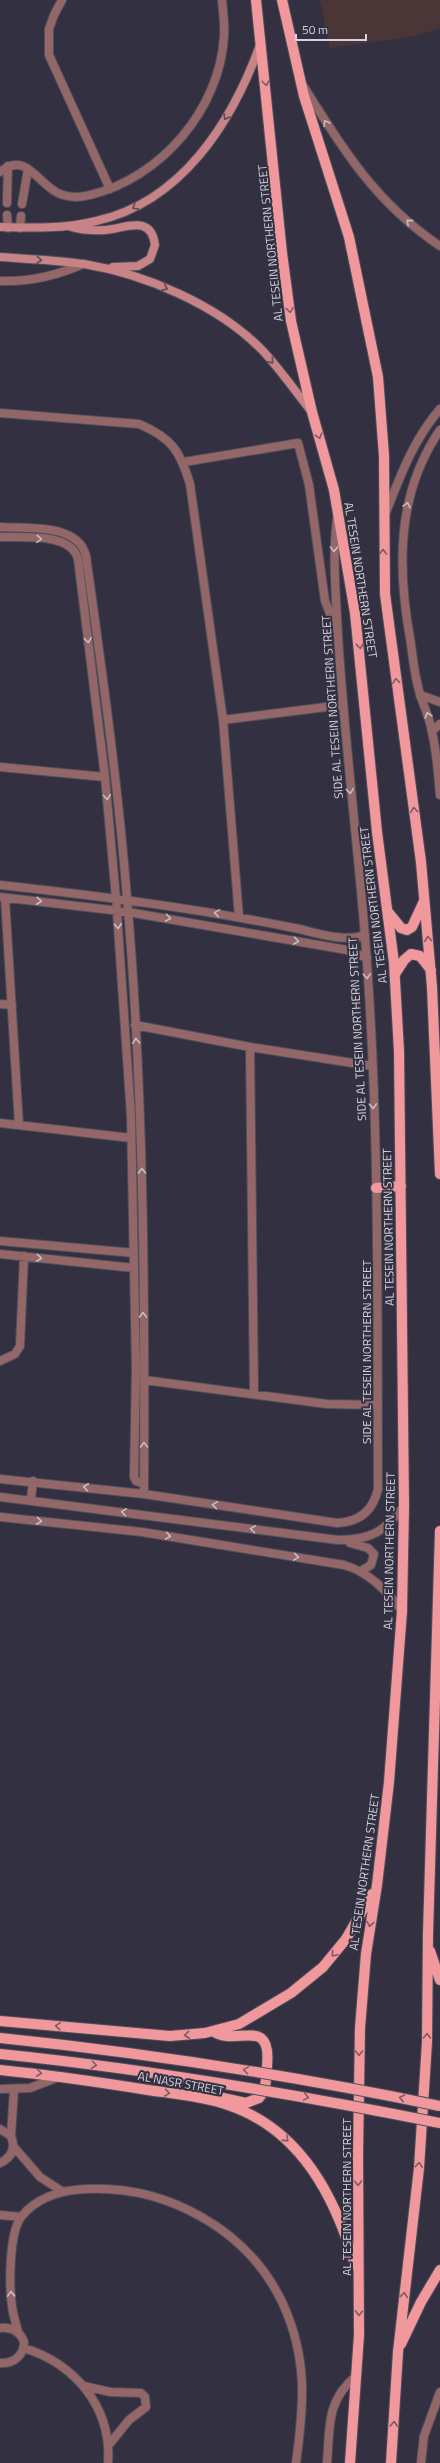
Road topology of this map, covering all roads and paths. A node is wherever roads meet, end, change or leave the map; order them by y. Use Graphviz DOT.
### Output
graph roads {
  1 [pos="62,0"];
  2 [pos="222,0"];
  3 [pos="256,0"];
  4 [pos="282,0"];
  5 [pos="261,44"];
  6 [pos="300,80"];
  7 [pos="8,166"];
  8 [pos="28,169"];
  9 [pos="0,172"];
  10 [pos="110,189"];
  11 [pos="7,203"];
  12 [pos="22,204"];
  13 [pos="8,215"];
  14 [pos="21,216"];
  15 [pos="68,226"];
  16 [pos="4,227"];
  17 [pos="20,228"];
  18 [pos="440,246"];
  19 [pos="0,257"];
  20 [pos="83,264"];
  21 [pos="102,268"];
  22 [pos="0,281"];
  23 [pos="440,409"];
  24 [pos="312,412"];
  25 [pos="0,413"];
  26 [pos="440,430"];
  27 [pos="184,462"];
  28 [pos="338,510"];
  29 [pos="384,519"];
  30 [pos="0,527"];
  31 [pos="0,537"];
  32 [pos="338,634"];
  33 [pos="420,695"];
  34 [pos="440,702"];
  35 [pos="342,705"];
  36 [pos="223,720"];
  37 [pos="440,724"];
  38 [pos="432,731"];
  39 [pos="0,767"];
  40 [pos="105,776"];
  41 [pos="440,795"];
  42 [pos="0,885"];
  43 [pos="3,897"];
  44 [pos="116,898"];
  45 [pos="128,899"];
  46 [pos="424,900"];
  47 [pos="117,910"];
  48 [pos="128,912"];
  49 [pos="388,912"];
  50 [pos="239,917"];
  51 [pos="365,934"];
  52 [pos="367,958"];
  53 [pos="431,970"];
  54 [pos="395,974"];
  55 [pos="0,1004"];
  56 [pos="12,1005"];
  57 [pos="135,1025"];
  58 [pos="250,1047"];
  59 [pos="372,1066"];
  60 [pos="0,1123"];
  61 [pos="19,1125"];
  62 [pos="132,1138"];
  63 [pos="440,1155"];
  64 [pos="440,1174"];
  65 [pos="401,1186"];
  66 [pos="376,1188"];
  67 [pos="133,1196"];
  68 [pos="142,1196"];
  69 [pos="0,1241"];
  70 [pos="134,1253"];
  71 [pos="0,1254"];
  72 [pos="24,1256"];
  73 [pos="134,1268"];
  74 [pos="0,1361"];
  75 [pos="144,1380"];
  76 [pos="254,1393"];
  77 [pos="378,1406"];
  78 [pos="0,1479"];
  79 [pos="33,1481"];
  80 [pos="144,1484"];
  81 [pos="144,1494"];
  82 [pos="0,1497"];
  83 [pos="31,1499"];
  84 [pos="404,1506"];
  85 [pos="0,1517"];
  86 [pos="440,1531"];
  87 [pos="338,1540"];
  88 [pos="361,1571"];
  89 [pos="402,1611"];
  90 [pos="377,1885"];
  91 [pos="428,1944"];
  92 [pos="440,1980"];
  93 [pos="0,2021"];
  94 [pos="213,2031"];
  95 [pos="0,2038"];
  96 [pos="0,2054"];
  97 [pos="0,2070"];
  98 [pos="62,2076"];
  99 [pos="0,2089"];
  100 [pos="14,2090"];
  101 [pos="200,2098"];
  102 [pos="440,2106"];
  103 [pos="440,2123"];
  104 [pos="0,2129"];
  105 [pos="11,2136"];
  106 [pos="14,2147"];
  107 [pos="0,2163"];
  108 [pos="63,2192"];
  109 [pos="0,2213"];
  110 [pos="21,2217"];
  111 [pos="0,2222"];
  112 [pos="440,2270"];
  113 [pos="359,2277"];
  114 [pos="0,2328"];
  115 [pos="18,2332"];
  116 [pos="24,2348"];
  117 [pos="398,2352"];
  118 [pos="0,2363"];
  119 [pos="356,2376"];
  120 [pos="84,2386"];
  121 [pos="440,2392"];
  122 [pos="108,2446"];
  123 [pos="108,2463"];
  124 [pos="296,2463"];
  125 [pos="327,2463"];
  126 [pos="350,2463"];
  127 [pos="391,2463"];
  128 [pos="420,2463"];
  1 -- 10 [label="street"];
  2 -- 10 [label="street"];
  3 -- 5 [label="main road, AL TESEIN NORTHERN STREET"];
  4 -- 6 [label="main road, AL TESEIN NORTHERN STREET"];
  5 -- 15 [label="main road, one-way"];
  5 -- 24 [label="main road, AL TESEIN NORTHERN STREET, one-way"];
  18 -- 6 [label="street, one-way"];
  6 -- 29 [label="main road, AL TESEIN NORTHERN STREET"];
  7 -- 8 [label="street"];
  7 -- 9 [label="street"];
  7 -- 11 [label="street"];
  8 -- 10 [label="street"];
  8 -- 12 [label="street"];
  13 -- 16 [label="street"];
  14 -- 17 [label="street"];
  15 -- 17 [label="main road"];
  15 -- 21 [label="main road"];
  16 -- 17 [label="main road"];
  19 -- 20 [label="main road, one-way"];
  20 -- 21 [label="main road"];
  20 -- 22 [label="street"];
  21 -- 24 [label="main road, one-way"];
  23 -- 29 [label="street"];
  24 -- 28 [label="main road, AL TESEIN NORTHERN STREET, one-way"];
  25 -- 27 [label="street"];
  33 -- 26 [label="street, one-way"];
  27 -- 32 [label="street"];
  27 -- 36 [label="street"];
  28 -- 32 [label="street, SIDE AL TESEIN NORTHERN STREET, one-way"];
  28 -- 49 [label="main road, AL TESEIN NORTHERN STREET, one-way"];
  46 -- 29 [label="main road, AL TESEIN NORTHERN STREET, one-way"];
  30 -- 45 [label="street"];
  31 -- 40 [label="street, one-way"];
  32 -- 35 [label="street, SIDE AL TESEIN NORTHERN STREET"];
  33 -- 34 [label="street"];
  38 -- 33 [label="street, one-way"];
  35 -- 36 [label="street"];
  35 -- 51 [label="street, SIDE AL TESEIN NORTHERN STREET, one-way"];
  36 -- 50 [label="street"];
  37 -- 38 [label="street"];
  38 -- 41 [label="street"];
  39 -- 40 [label="street"];
  40 -- 44 [label="street, one-way"];
  42 -- 44 [label="street"];
  43 -- 47 [label="street, one-way"];
  43 -- 56 [label="street"];
  44 -- 45 [label="street"];
  44 -- 47 [label="street"];
  45 -- 48 [label="street"];
  50 -- 45 [label="street, one-way"];
  46 -- 49 [label="main road"];
  53 -- 46 [label="main road, AL TESEIN NORTHERN STREET, one-way"];
  47 -- 48 [label="street"];
  47 -- 62 [label="street, one-way"];
  48 -- 52 [label="street, one-way"];
  48 -- 57 [label="street"];
  49 -- 54 [label="main road, AL TESEIN NORTHERN STREET"];
  50 -- 51 [label="street"];
  51 -- 52 [label="street, SIDE AL TESEIN NORTHERN STREET"];
  52 -- 59 [label="street, SIDE AL TESEIN NORTHERN STREET, one-way"];
  53 -- 54 [label="main road"];
  53 -- 63 [label="main road, AL TESEIN NORTHERN STREET"];
  54 -- 65 [label="main road, AL TESEIN NORTHERN STREET"];
  55 -- 56 [label="street"];
  56 -- 61 [label="street"];
  57 -- 58 [label="street"];
  68 -- 57 [label="street, one-way"];
  58 -- 59 [label="street"];
  58 -- 76 [label="street"];
  59 -- 66 [label="street, SIDE AL TESEIN NORTHERN STREET, one-way"];
  60 -- 61 [label="street"];
  61 -- 62 [label="street"];
  62 -- 67 [label="street"];
  63 -- 64 [label="main road, AL TESEIN NORTHERN STREET"];
  65 -- 66 [label="main road"];
  65 -- 84 [label="main road, AL TESEIN NORTHERN STREET"];
  66 -- 77 [label="street, SIDE AL TESEIN NORTHERN STREET"];
  67 -- 68 [label="street"];
  67 -- 70 [label="street"];
  75 -- 68 [label="street, one-way"];
  69 -- 70 [label="street"];
  70 -- 73 [label="street"];
  71 -- 72 [label="street"];
  72 -- 73 [label="street, one-way"];
  72 -- 74 [label="street"];
  73 -- 80 [label="street"];
  75 -- 76 [label="street"];
  80 -- 75 [label="street, one-way"];
  76 -- 77 [label="street"];
  77 -- 81 [label="street, SIDE AL TESEIN NORTHERN STREET, one-way"];
  78 -- 79 [label="street, SIDE AL TESEIN NORTHERN STREET"];
  81 -- 79 [label="street, SIDE AL TESEIN NORTHERN STREET, one-way"];
  79 -- 83 [label="street"];
  80 -- 81 [label="street"];
  82 -- 83 [label="street"];
  87 -- 83 [label="street, one-way"];
  84 -- 87 [label="street"];
  84 -- 89 [label="main road, AL TESEIN NORTHERN STREET"];
  85 -- 88 [label="street, one-way"];
  86 -- 91 [label="main road"];
  87 -- 88 [label="street"];
  88 -- 89 [label="street"];
  89 -- 90 [label="main road, AL TESEIN NORTHERN STREET"];
  90 -- 94 [label="main road, one-way"];
  90 -- 113 [label="main road, AL TESEIN NORTHERN STREET, one-way"];
  91 -- 92 [label="main road"];
  117 -- 91 [label="main road, one-way"];
  94 -- 93 [label="main road, one-way"];
  94 -- 101 [label="main road"];
  102 -- 95 [label="main road, one-way, bridge"];
  96 -- 103 [label="main road, one-way, bridge"];
  97 -- 98 [label="main road, AL NASR STREET, one-way"];
  98 -- 100 [label="street"];
  98 -- 101 [label="main road, AL NASR STREET, one-way"];
  99 -- 100 [label="street"];
  100 -- 105 [label="street"];
  101 -- 113 [label="main road, AL NASR STREET, one-way"];
  104 -- 105 [label="street"];
  105 -- 106 [label="street"];
  106 -- 107 [label="street"];
  106 -- 108 [label="street"];
  108 -- 110 [label="street"];
  108 -- 124 [label="street"];
  109 -- 110 [label="street"];
  109 -- 111 [label="street"];
  115 -- 110 [label="street, one-way"];
  112 -- 117 [label="main road"];
  113 -- 119 [label="main road, AL TESEIN NORTHERN STREET, one-way"];
  114 -- 115 [label="street"];
  115 -- 116 [label="street"];
  116 -- 118 [label="street"];
  116 -- 120 [label="street"];
  127 -- 117 [label="main road, one-way"];
  119 -- 125 [label="street"];
  119 -- 126 [label="main road, AL TESEIN NORTHERN STREET"];
  120 -- 122 [label="street"];
  120 -- 122 [label="street"];
  121 -- 128 [label="street"];
  122 -- 123 [label="street"];
}
